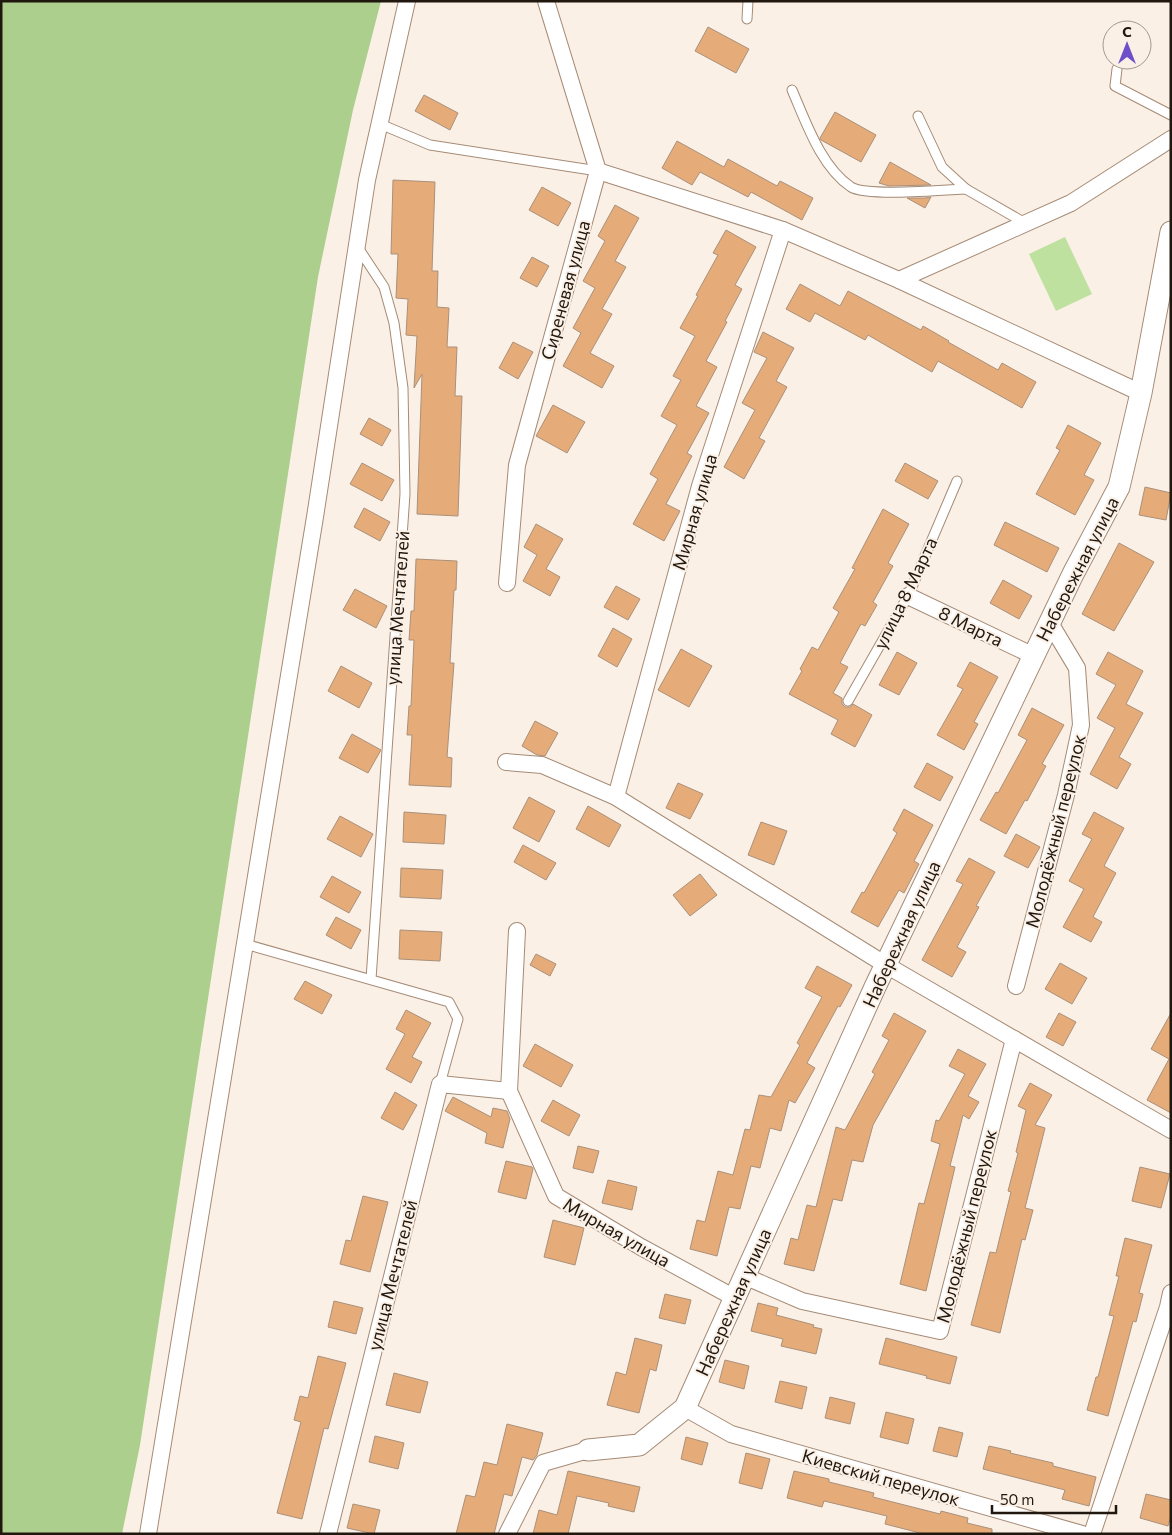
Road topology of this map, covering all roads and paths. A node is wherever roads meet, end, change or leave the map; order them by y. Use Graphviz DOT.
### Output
graph roads {
  1 [pos="407,1"];
  2 [pos="546,1"];
  3 [pos="748,1"];
  4 [pos="748,19"];
  5 [pos="1117,70"];
  6 [pos="792,90"];
  7 [pos="1171,115"];
  8 [pos="918,116"];
  9 [pos="380,124"];
  10 [pos="1171,140"];
  11 [pos="598,171"];
  12 [pos="966,189"];
  13 [pos="1025,223"];
  14 [pos="784,230"];
  15 [pos="1171,232"];
  16 [pos="357,245"];
  17 [pos="899,280"];
  18 [pos="1142,393"];
  19 [pos="957,481"];
  20 [pos="507,583"];
  21 [pos="908,596"];
  22 [pos="1050,623"];
  23 [pos="1034,656"];
  24 [pos="848,701"];
  25 [pos="506,762"];
  26 [pos="616,797"];
  27 [pos="517,931"];
  28 [pos="245,944"];
  29 [pos="886,965"];
  30 [pos="371,979"];
  31 [pos="1016,986"];
  32 [pos="1014,1039"];
  33 [pos="440,1084"];
  34 [pos="509,1090"];
  35 [pos="1171,1130"];
  36 [pos="744,1276"];
  37 [pos="1171,1293"];
  38 [pos="735,1298"];
  39 [pos="684,1408"];
  40 [pos="588,1450"];
  41 [pos="148,1534"];
  42 [pos="328,1534"];
  43 [pos="508,1534"];
  44 [pos="1082,1534"];
  45 [pos="1092,1534"];
  1 -- 9 [label="street"];
  2 -- 11 [label="street"];
  3 -- 4 [label="lane"];
  5 -- 7 [label="lane"];
  6 -- 12 [label="lane"];
  8 -- 12 [label="lane"];
  9 -- 11 [label="lane"];
  9 -- 16 [label="street"];
  10 -- 13 [label="street"];
  11 -- 14 [label="street"];
  11 -- 20 [label="street, Сиреневая улица"];
  12 -- 13 [label="lane"];
  13 -- 17 [label="street"];
  14 -- 17 [label="street"];
  14 -- 26 [label="street, Мирная улица"];
  15 -- 18 [label="street, Набережная улица"];
  16 -- 28 [label="street"];
  16 -- 30 [label="lane, улица Мечтателей"];
  17 -- 18 [label="street"];
  18 -- 22 [label="street, Набережная улица"];
  19 -- 21 [label="lane, улица 8 Марта"];
  21 -- 23 [label="street, 8 Марта"];
  21 -- 24 [label="lane, улица 8 Марта"];
  22 -- 23 [label="street, Набережная улица"];
  22 -- 31 [label="street, Молодёжный переулок"];
  23 -- 29 [label="street, Набережная улица"];
  25 -- 26 [label="street"];
  26 -- 29 [label="street"];
  27 -- 34 [label="street, Мирная улица"];
  28 -- 30 [label="lane"];
  28 -- 41 [label="street"];
  29 -- 32 [label="street"];
  29 -- 36 [label="street, Набережная улица"];
  30 -- 33 [label="lane"];
  32 -- 35 [label="street"];
  32 -- 36 [label="street, Молодёжный переулок"];
  33 -- 34 [label="street"];
  33 -- 42 [label="street, улица Мечтателей"];
  34 -- 38 [label="street, Мирная улица"];
  36 -- 38 [label="street, Набережная улица"];
  37 -- 45 [label="street"];
  38 -- 39 [label="street, Набережная улица"];
  39 -- 40 [label="street, Набережная улица"];
  39 -- 44 [label="street, Киевский переулок"];
  40 -- 43 [label="street, Набережная улица"];
}
